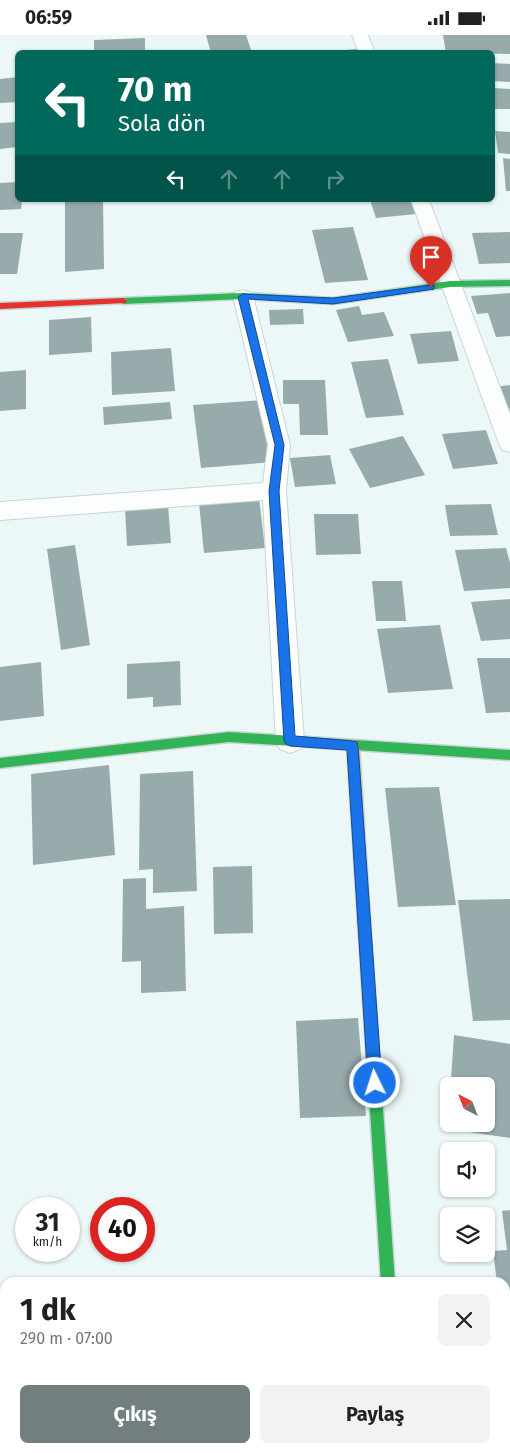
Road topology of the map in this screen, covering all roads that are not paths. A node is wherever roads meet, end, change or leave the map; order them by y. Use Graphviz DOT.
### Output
graph roads {
  1 [pos="360,35"];
  2 [pos="366,50"];
  3 [pos="421,202"];
  4 [pos="510,283"];
  5 [pos="450,284"];
  6 [pos="243,297"];
  7 [pos="0,306"];
  8 [pos="510,444"];
  9 [pos="274,491"];
  10 [pos="0,511"];
  11 [pos="290,741"];
  12 [pos="352,745"];
  13 [pos="510,755"];
  14 [pos="0,763"];
  15 [pos="388,1277"];
  1 -- 2 [label="street"];
  3 -- 5 [label="street"];
  4 -- 5 [label="street"];
  5 -- 6 [label="street"];
  5 -- 8 [label="street"];
  6 -- 7 [label="street"];
  6 -- 9 [label="street"];
  9 -- 10 [label="street"];
  9 -- 11 [label="street"];
  11 -- 12 [label="street"];
  11 -- 14 [label="street"];
  12 -- 13 [label="street"];
  12 -- 15 [label="street"];
}
